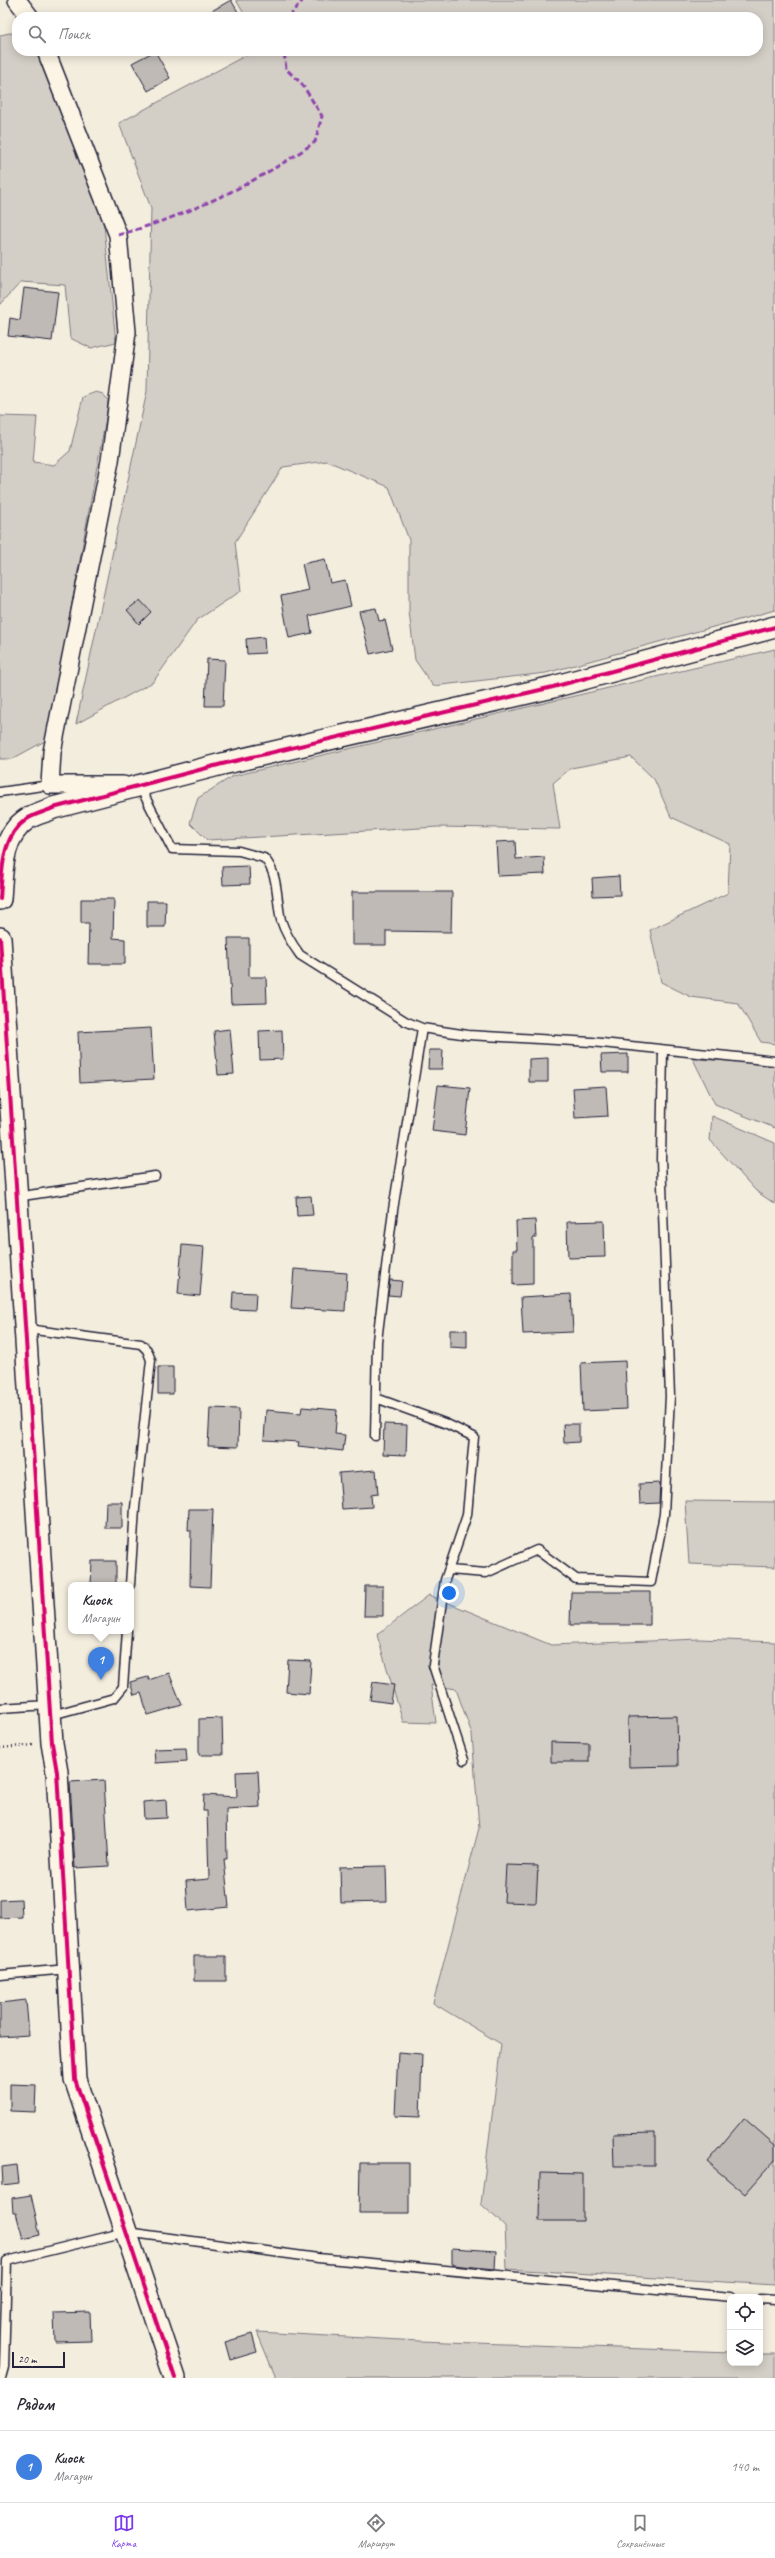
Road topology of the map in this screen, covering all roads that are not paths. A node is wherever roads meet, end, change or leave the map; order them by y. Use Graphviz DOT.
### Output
graph roads {
  1 [pos="17,0"];
  2 [pos="26,12"];
  3 [pos="48,56"];
  4 [pos="775,627"];
  5 [pos="50,785"];
  6 [pos="139,785"];
  7 [pos="0,792"];
  8 [pos="0,899"];
  9 [pos="0,938"];
  10 [pos="3,1025"];
  11 [pos="422,1028"];
  12 [pos="663,1050"];
  13 [pos="775,1061"];
  14 [pos="155,1176"];
  15 [pos="16,1197"];
  16 [pos="24,1328"];
  17 [pos="376,1398"];
  18 [pos="375,1436"];
  19 [pos="449,1570"];
  20 [pos="130,1582"];
  21 [pos="127,1634"];
  22 [pos="0,1708"];
  23 [pos="50,1710"];
  24 [pos="464,1760"];
  25 [pos="69,1969"];
  26 [pos="0,1975"];
  27 [pos="126,2232"];
  28 [pos="3,2263"];
  29 [pos="727,2297"];
  30 [pos="763,2299"];
  31 [pos="775,2300"];
  32 [pos="1,2378"];
  33 [pos="175,2378"];
  1 -- 2 [label="street"];
  3 -- 5 [label="street"];
  4 -- 6 [label="street"];
  5 -- 6 [label="street"];
  5 -- 7 [label="lane"];
  6 -- 8 [label="street"];
  6 -- 11 [label="lane"];
  9 -- 10 [label="street"];
  10 -- 15 [label="street"];
  11 -- 12 [label="lane"];
  11 -- 17 [label="lane"];
  12 -- 13 [label="lane"];
  12 -- 19 [label="lane"];
  14 -- 15 [label="lane"];
  15 -- 16 [label="street"];
  16 -- 20 [label="lane"];
  16 -- 23 [label="street"];
  17 -- 18 [label="lane"];
  17 -- 19 [label="lane"];
  19 -- 24 [label="lane"];
  21 -- 23 [label="lane"];
  22 -- 23 [label="lane"];
  23 -- 25 [label="street"];
  25 -- 26 [label="lane"];
  25 -- 27 [label="street"];
  27 -- 28 [label="lane"];
  27 -- 29 [label="lane"];
  27 -- 33 [label="street"];
  28 -- 32 [label="lane"];
  30 -- 31 [label="lane"];
}
